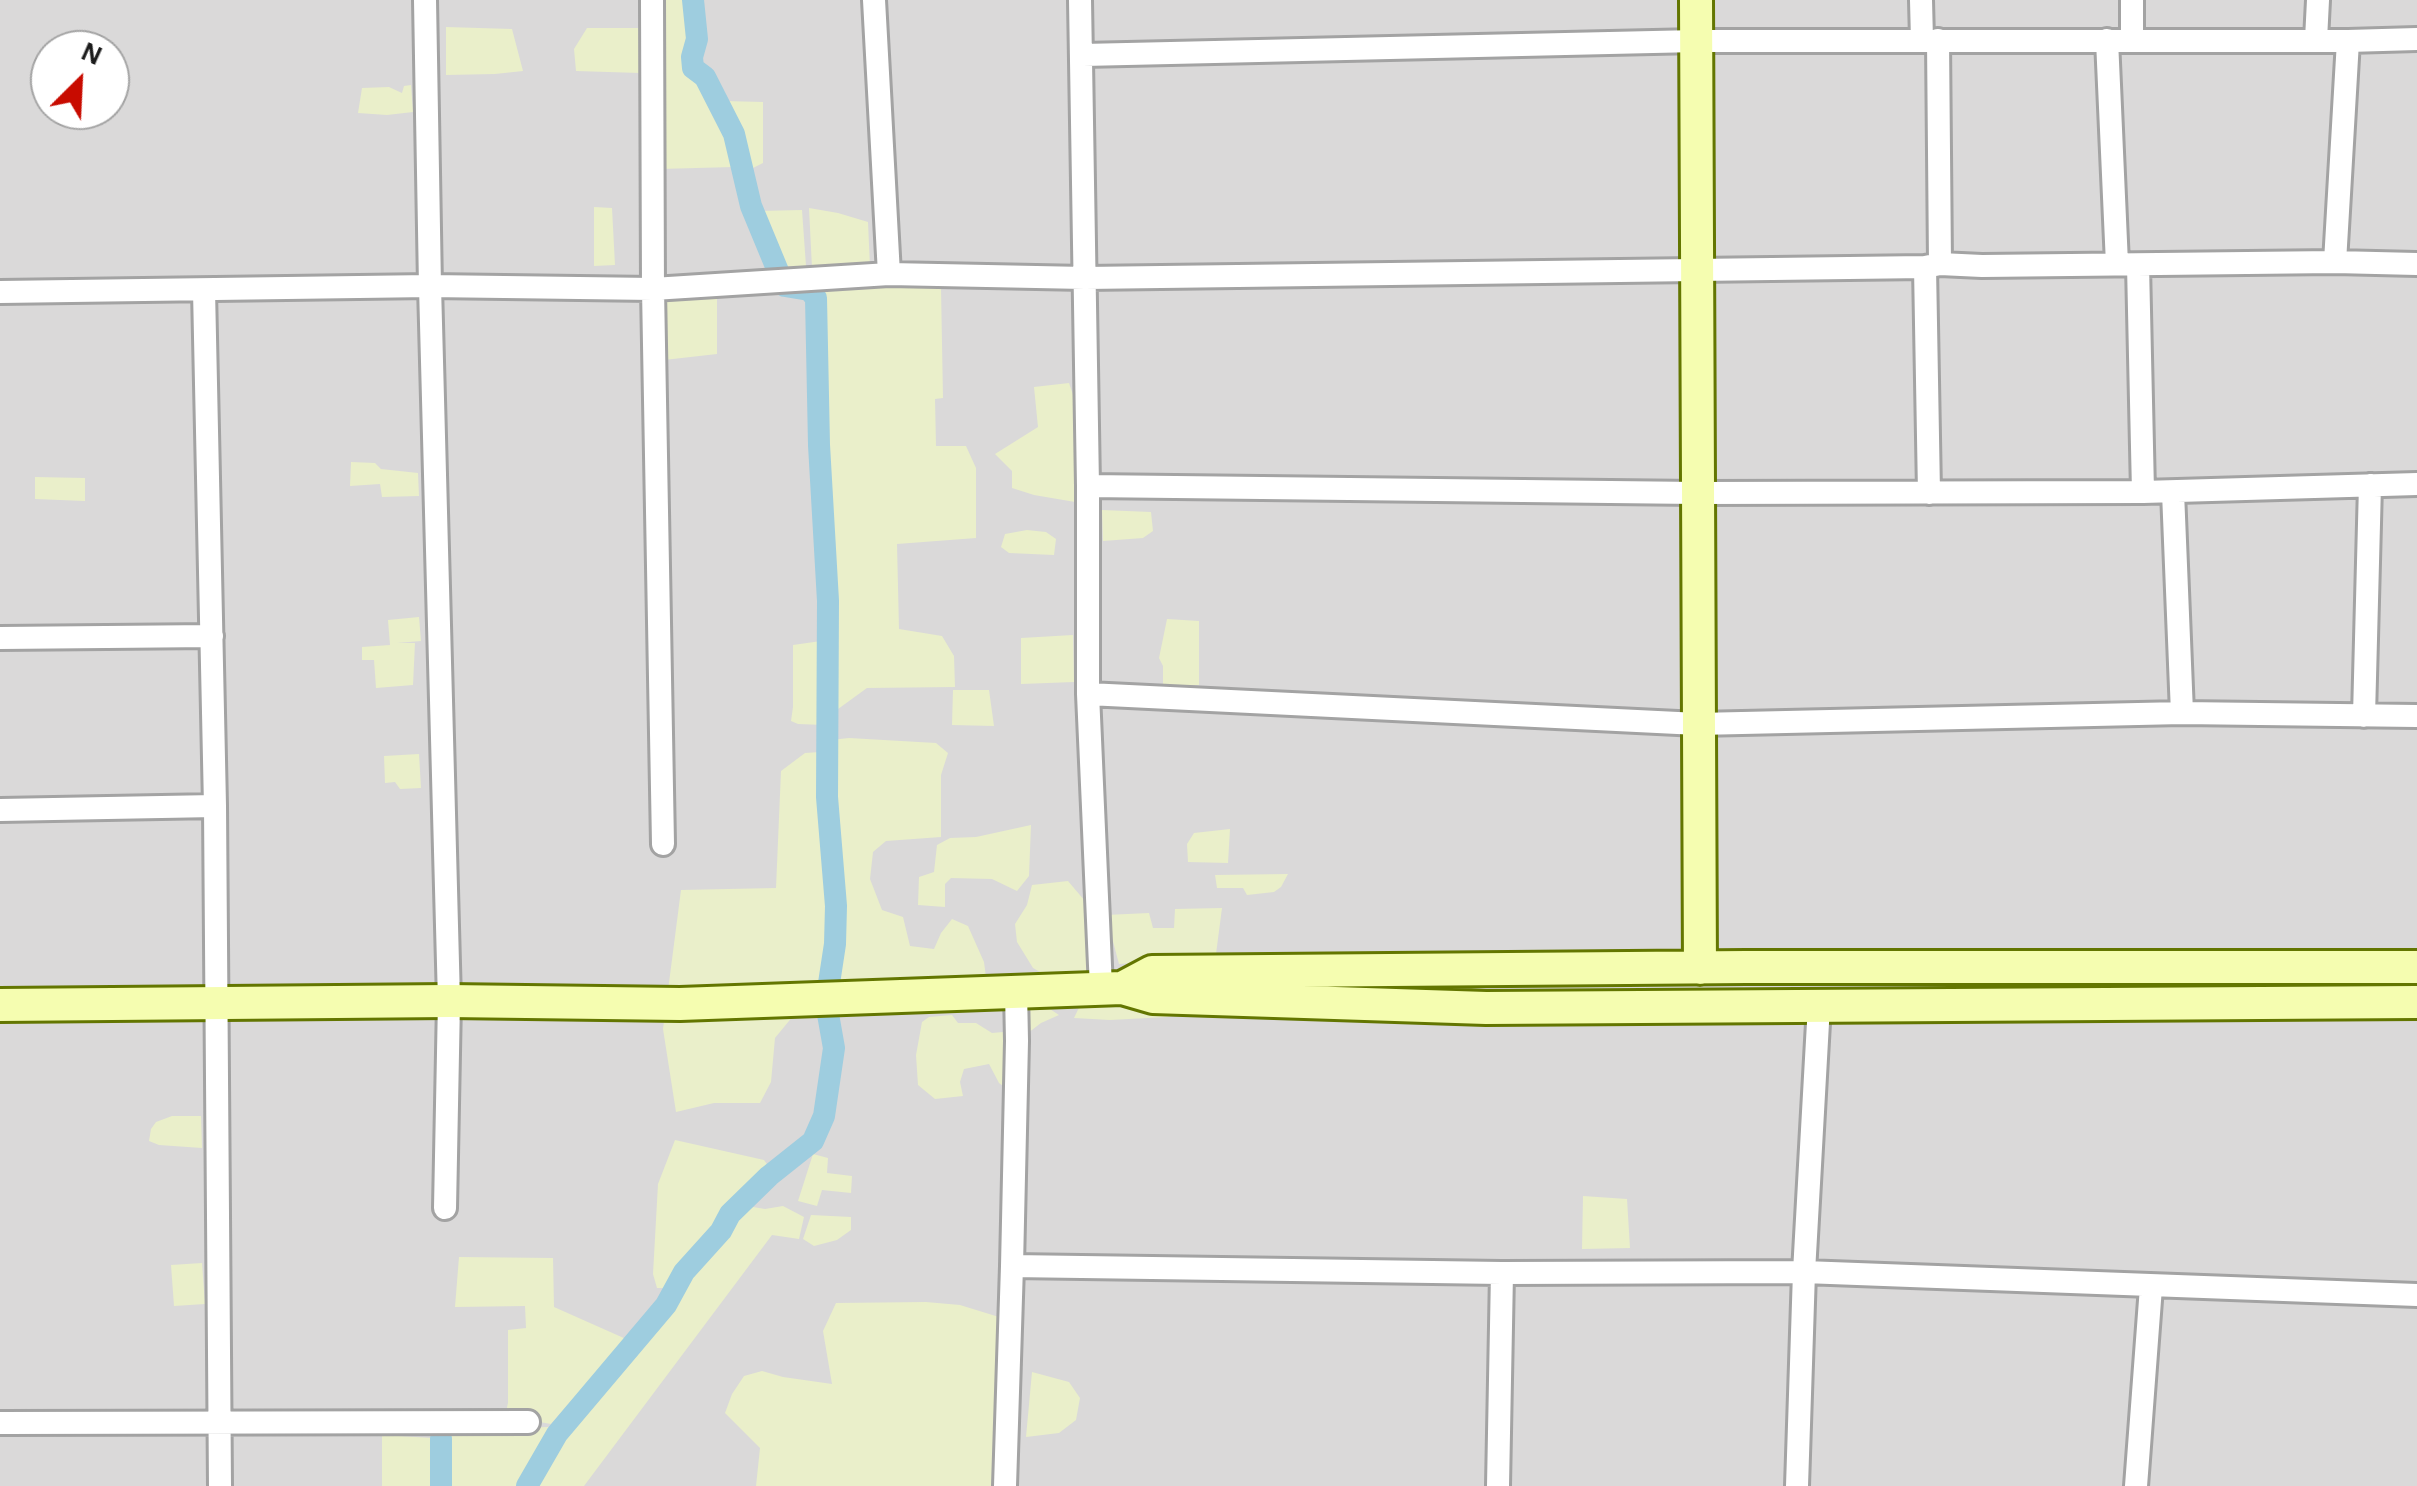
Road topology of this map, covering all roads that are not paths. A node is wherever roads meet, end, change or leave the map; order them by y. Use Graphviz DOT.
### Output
graph roads {
  1 [pos="426,0"];
  2 [pos="652,0"];
  3 [pos="874,0"];
  4 [pos="1080,0"];
  5 [pos="1696,0"];
  6 [pos="1921,0"];
  7 [pos="2132,0"];
  8 [pos="2318,0"];
  9 [pos="2417,39"];
  10 [pos="1930,40"];
  11 [pos="2107,40"];
  12 [pos="2132,40"];
  13 [pos="2316,40"];
  14 [pos="1697,41"];
  15 [pos="2348,41"];
  16 [pos="1082,55"];
  17 [pos="2335,262"];
  18 [pos="2417,264"];
  19 [pos="2128,265"];
  20 [pos="1933,266"];
  21 [pos="1698,269"];
  22 [pos="890,274"];
  23 [pos="1085,278"];
  24 [pos="430,286"];
  25 [pos="653,289"];
  26 [pos="204,290"];
  27 [pos="0,292"];
  28 [pos="2417,484"];
  29 [pos="2370,485"];
  30 [pos="1088,486"];
  31 [pos="1698,492"];
  32 [pos="1929,492"];
  33 [pos="2143,492"];
  34 [pos="2173,492"];
  35 [pos="212,636"];
  36 [pos="0,638"];
  37 [pos="1088,694"];
  38 [pos="2182,713"];
  39 [pos="2364,716"];
  40 [pos="2417,716"];
  41 [pos="1698,724"];
  42 [pos="215,806"];
  43 [pos="0,810"];
  44 [pos="662,844"];
  45 [pos="1746,967"];
  46 [pos="2417,967"];
  47 [pos="1700,968"];
  48 [pos="1486,969"];
  49 [pos="1111,988"];
  50 [pos="1016,991"];
  51 [pos="449,1001"];
  52 [pos="2417,1002"];
  53 [pos="0,1004"];
  54 [pos="216,1004"];
  55 [pos="1748,1005"];
  56 [pos="1819,1005"];
  57 [pos="1486,1008"];
  58 [pos="445,1208"];
  59 [pos="1012,1266"];
  60 [pos="1804,1272"];
  61 [pos="1502,1273"];
  62 [pos="2150,1286"];
  63 [pos="2417,1295"];
  64 [pos="528,1422"];
  65 [pos="0,1423"];
  66 [pos="221,1424"];
  67 [pos="220,1486"];
  68 [pos="1004,1486"];
  69 [pos="1498,1486"];
  70 [pos="1797,1486"];
  71 [pos="2136,1486"];
  1 -- 24 [label="street"];
  2 -- 25 [label="street"];
  3 -- 22 [label="street"];
  4 -- 16 [label="street"];
  5 -- 14 [label="street"];
  6 -- 10 [label="street"];
  7 -- 12 [label="street"];
  8 -- 13 [label="street"];
  9 -- 15 [label="street"];
  10 -- 11 [label="street"];
  10 -- 14 [label="street"];
  10 -- 20 [label="street"];
  11 -- 12 [label="street"];
  11 -- 19 [label="street"];
  12 -- 13 [label="street"];
  13 -- 15 [label="street"];
  14 -- 16 [label="street"];
  14 -- 21 [label="street"];
  15 -- 17 [label="street"];
  16 -- 23 [label="street"];
  17 -- 18 [label="street"];
  17 -- 19 [label="street"];
  19 -- 20 [label="street"];
  19 -- 33 [label="street"];
  20 -- 21 [label="street"];
  20 -- 32 [label="street"];
  21 -- 23 [label="street"];
  21 -- 31 [label="street"];
  22 -- 23 [label="street"];
  22 -- 25 [label="street"];
  23 -- 30 [label="street"];
  24 -- 25 [label="street"];
  24 -- 26 [label="street"];
  24 -- 51 [label="street"];
  25 -- 44 [label="street"];
  26 -- 27 [label="street"];
  26 -- 35 [label="street"];
  28 -- 29 [label="street"];
  29 -- 34 [label="street"];
  29 -- 39 [label="street"];
  30 -- 31 [label="street"];
  30 -- 37 [label="street"];
  31 -- 32 [label="street"];
  31 -- 41 [label="street"];
  32 -- 33 [label="street"];
  33 -- 34 [label="street"];
  34 -- 38 [label="street"];
  35 -- 36 [label="street"];
  35 -- 42 [label="street"];
  37 -- 41 [label="street"];
  37 -- 49 [label="street"];
  38 -- 39 [label="street"];
  38 -- 41 [label="street"];
  39 -- 40 [label="street"];
  41 -- 47 [label="street"];
  42 -- 43 [label="street"];
  42 -- 54 [label="street"];
  45 -- 46 [label="street"];
  45 -- 47 [label="street"];
  45 -- 55 [label="street"];
  47 -- 48 [label="street"];
  48 -- 49 [label="street"];
  48 -- 57 [label="street"];
  49 -- 50 [label="street"];
  49 -- 57 [label="street"];
  50 -- 51 [label="street"];
  50 -- 59 [label="street"];
  51 -- 54 [label="street"];
  51 -- 58 [label="street"];
  52 -- 56 [label="street"];
  53 -- 54 [label="street"];
  54 -- 66 [label="street"];
  55 -- 56 [label="street"];
  55 -- 57 [label="street"];
  56 -- 60 [label="street"];
  59 -- 61 [label="street"];
  59 -- 68 [label="street"];
  60 -- 61 [label="street"];
  60 -- 62 [label="street"];
  60 -- 70 [label="street"];
  61 -- 69 [label="street"];
  62 -- 63 [label="street"];
  62 -- 71 [label="street"];
  64 -- 66 [label="street"];
  65 -- 66 [label="street"];
  66 -- 67 [label="street"];
}
